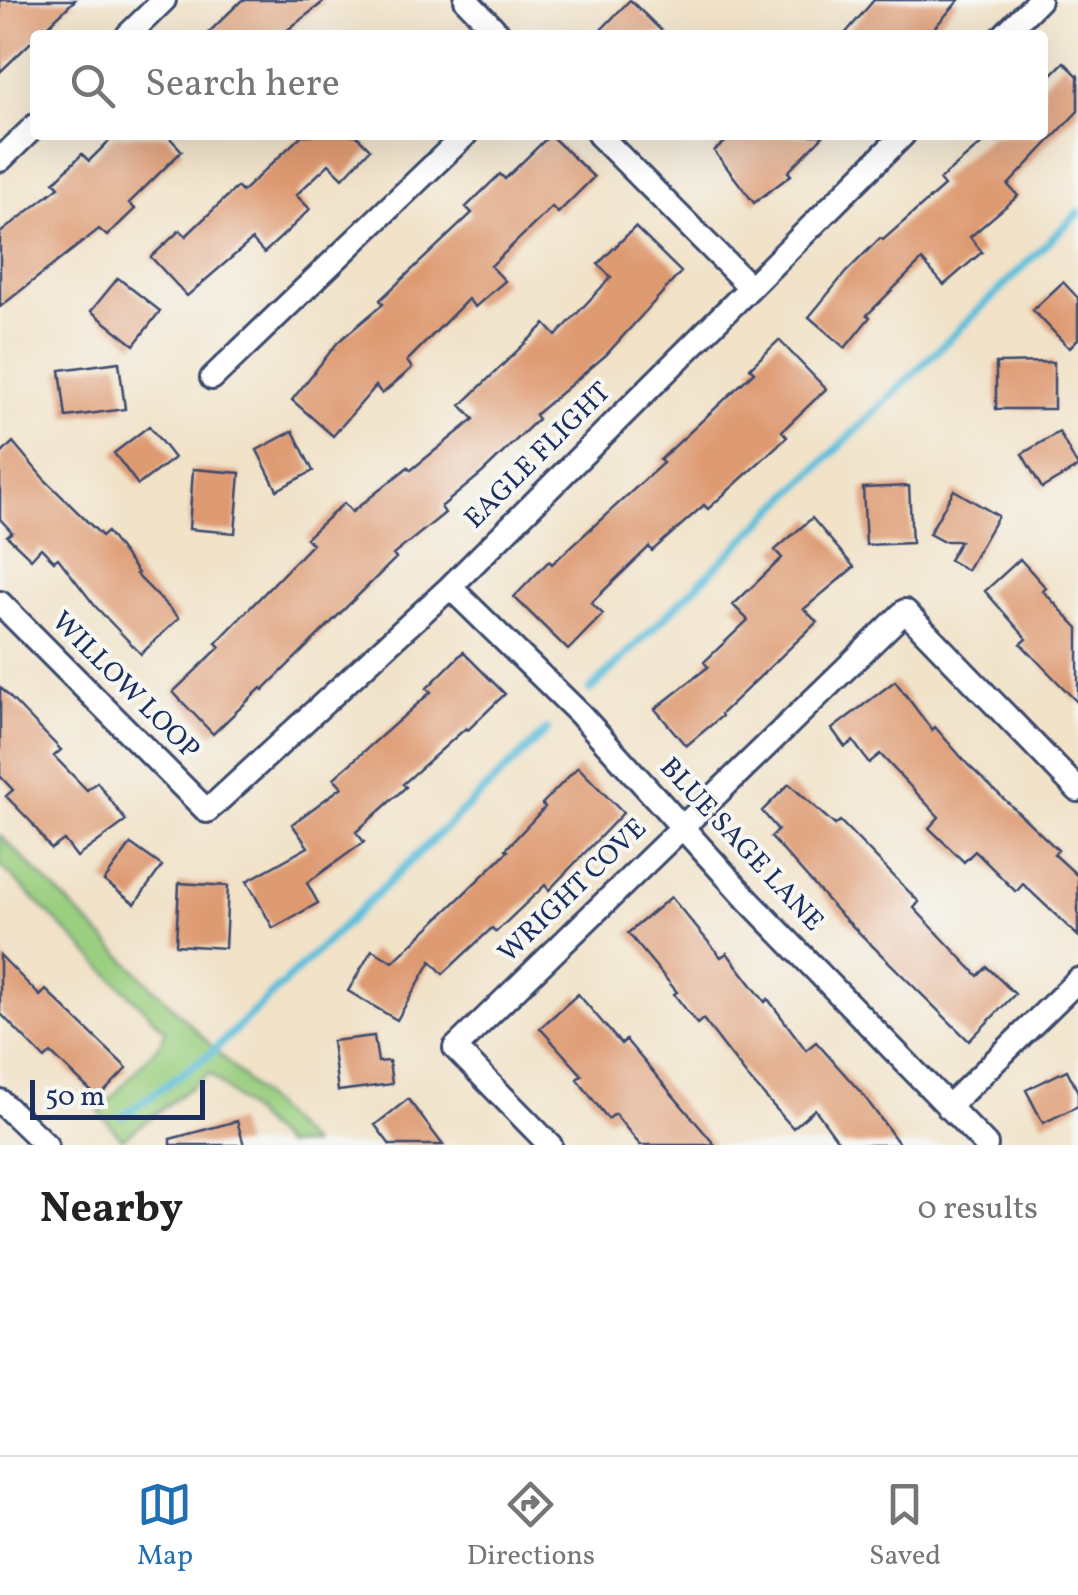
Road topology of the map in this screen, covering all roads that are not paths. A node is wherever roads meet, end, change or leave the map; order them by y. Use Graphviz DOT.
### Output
graph roads {
  1 [pos="164,0"];
  2 [pos="466,0"];
  3 [pos="1039,0"];
  4 [pos="133,30"];
  5 [pos="495,30"];
  6 [pos="1009,30"];
  7 [pos="30,131"];
  8 [pos="460,140"];
  9 [pos="604,140"];
  10 [pos="898,140"];
  11 [pos="0,160"];
  12 [pos="750,287"];
  13 [pos="212,378"];
  14 [pos="450,586"];
  15 [pos="0,603"];
  16 [pos="1078,790"];
  17 [pos="207,811"];
  18 [pos="683,826"];
  19 [pos="1078,980"];
  20 [pos="0,1101"];
  21 [pos="948,1106"];
  22 [pos="46,1145"];
  23 [pos="550,1145"];
  24 [pos="986,1145"];
  1 -- 4 [label="street"];
  2 -- 5 [label="street"];
  3 -- 6 [label="street"];
  7 -- 11 [label="street"];
  8 -- 13 [label="street"];
  9 -- 12 [label="street"];
  10 -- 12 [label="street, EAGLE FLIGHT"];
  12 -- 14 [label="street, EAGLE FLIGHT"];
  14 -- 17 [label="street, EAGLE FLIGHT"];
  14 -- 18 [label="street, BLUE SAGE LANE"];
  15 -- 17 [label="street, WILLOW LOOP"];
  16 -- 18 [label="street, WRIGHT COVE"];
  18 -- 21 [label="street, BLUE SAGE LANE"];
  18 -- 23 [label="street, WRIGHT COVE"];
  19 -- 21 [label="street"];
  20 -- 22 [label="street"];
  21 -- 24 [label="street, BLUE SAGE LANE"];
}
